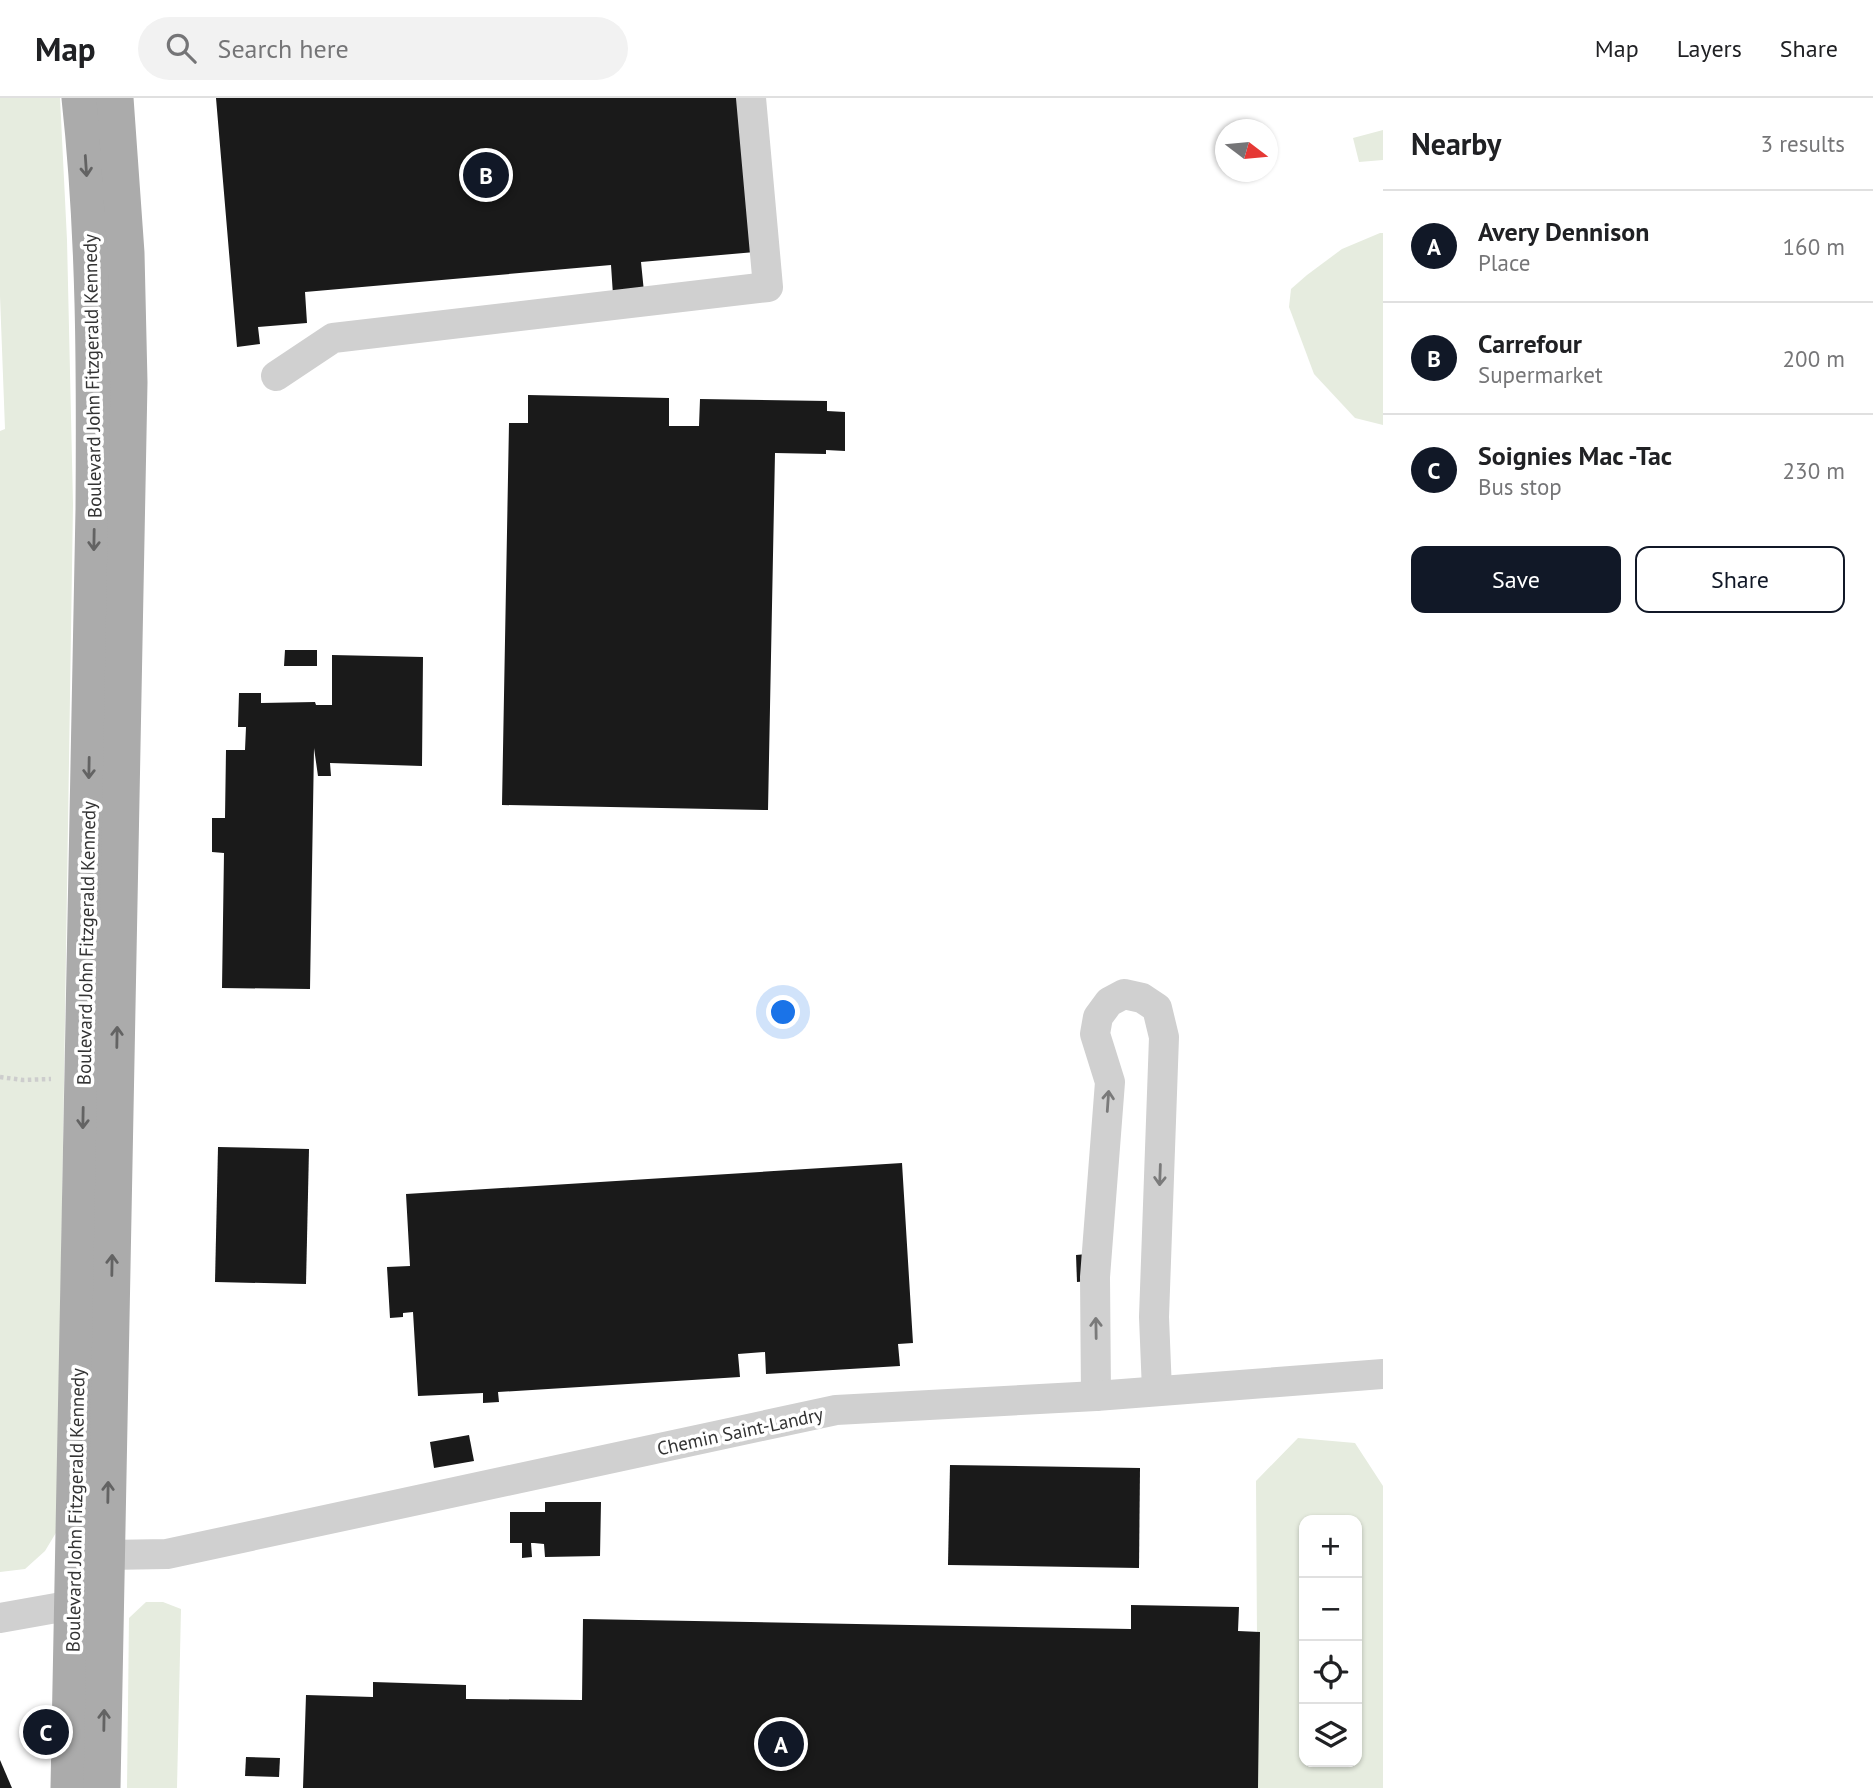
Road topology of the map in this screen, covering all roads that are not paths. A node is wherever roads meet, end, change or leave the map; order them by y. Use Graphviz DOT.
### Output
graph roads {
  1 [pos="80,98"];
  2 [pos="115,98"];
  3 [pos="751,98"];
  4 [pos="276,376"];
  5 [pos="1383,1374"];
  6 [pos="1157,1391"];
  7 [pos="1096,1396"];
  8 [pos="107,1555"];
  9 [pos="73,1605"];
  10 [pos="0,1618"];
  11 [pos="69,1788"];
  12 [pos="103,1788"];
  1 -- 9 [label="main road, Boulevard John Fitzgerald Kennedy, one-way"];
  8 -- 2 [label="main road, Boulevard John Fitzgerald Kennedy, one-way"];
  3 -- 4 [label="street"];
  5 -- 6 [label="street, Chemin Saint-Landry"];
  6 -- 7 [label="street, Chemin Saint-Landry"];
  7 -- 6 [label="street, one-way"];
  7 -- 8 [label="street, Chemin Saint-Landry"];
  12 -- 8 [label="main road, Boulevard John Fitzgerald Kennedy, one-way"];
  9 -- 10 [label="street"];
  9 -- 11 [label="main road, Boulevard John Fitzgerald Kennedy"];
}
